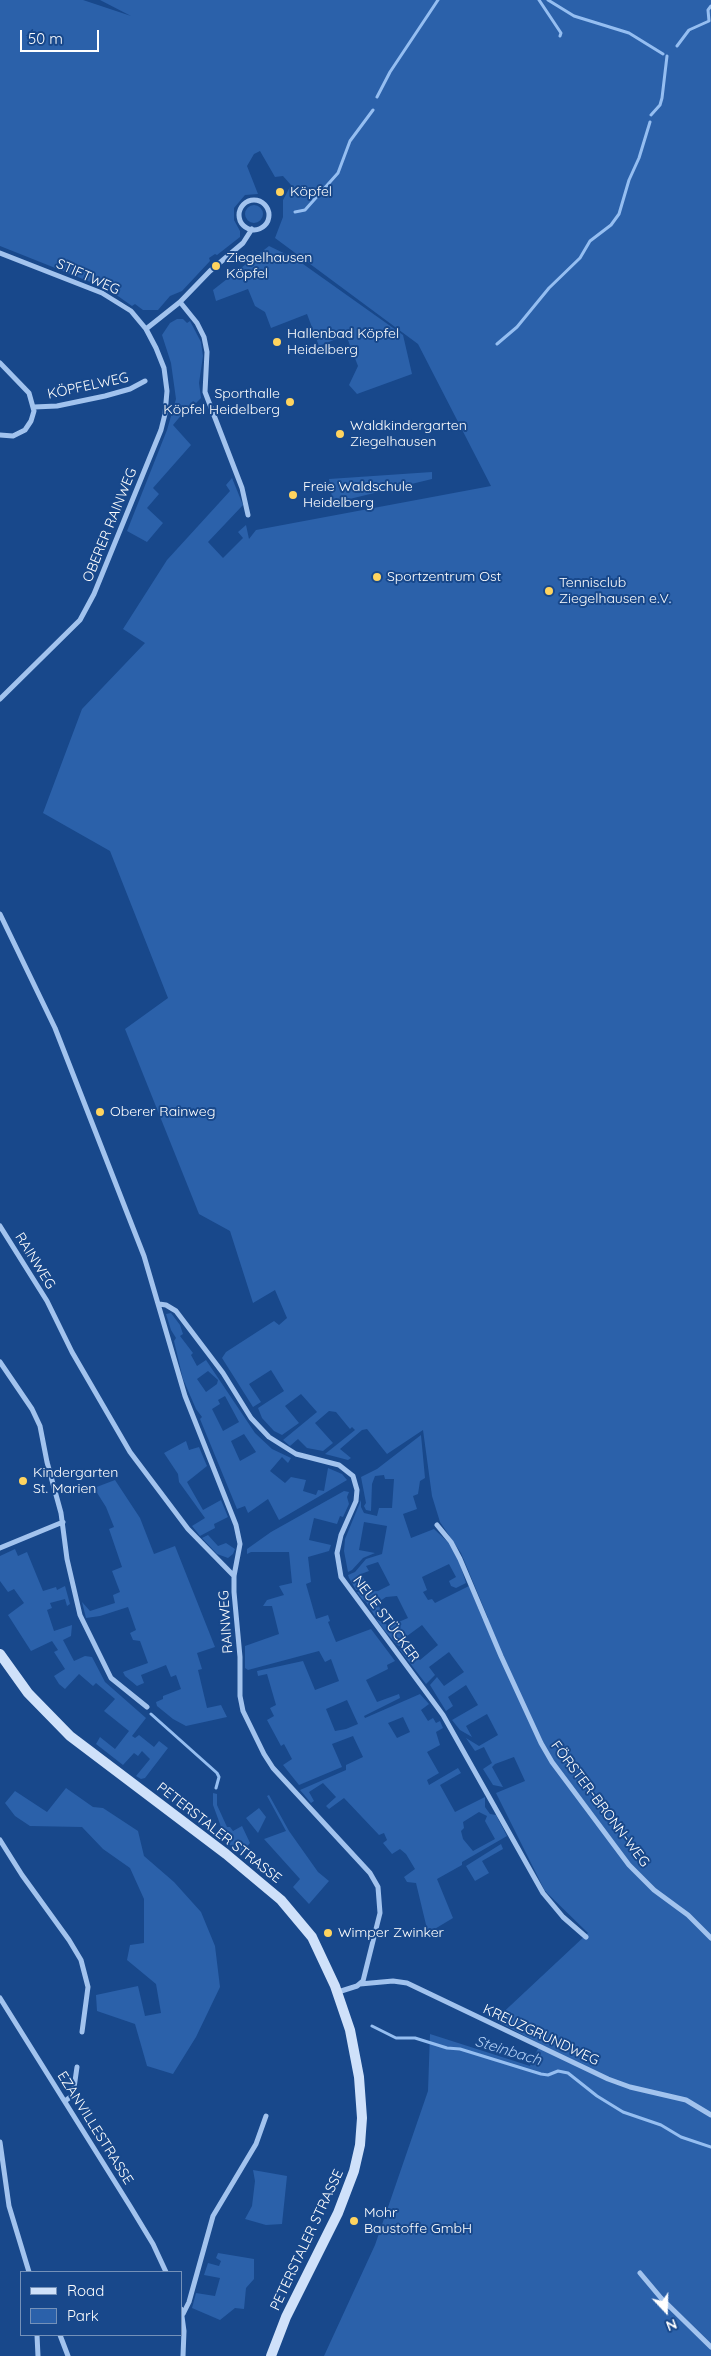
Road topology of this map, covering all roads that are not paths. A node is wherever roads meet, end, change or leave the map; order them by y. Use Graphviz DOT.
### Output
graph roads {
  1 [pos="252,229"];
  2 [pos="0,253"];
  3 [pos="180,302"];
  4 [pos="146,329"];
  5 [pos="0,363"];
  6 [pos="145,381"];
  7 [pos="34,407"];
  8 [pos="0,434"];
  9 [pos="248,515"];
  10 [pos="0,699"];
  11 [pos="0,914"];
  12 [pos="0,1226"];
  13 [pos="159,1304"];
  14 [pos="0,1362"];
  15 [pos="62,1522"];
  16 [pos="437,1525"];
  17 [pos="0,1548"];
  18 [pos="234,1576"];
  19 [pos="0,1654"];
  20 [pos="147,1707"];
  21 [pos="0,1840"];
  22 [pos="586,1937"];
  23 [pos="711,1938"];
  24 [pos="360,1984"];
  25 [pos="338,1992"];
  26 [pos="0,1998"];
  27 [pos="82,2032"];
  28 [pos="76,2068"];
  29 [pos="65,2101"];
  30 [pos="711,2115"];
  31 [pos="266,2116"];
  32 [pos="0,2142"];
  33 [pos="29,2271"];
  34 [pos="166,2271"];
  35 [pos="640,2273"];
  36 [pos="182,2312"];
  37 [pos="37,2336"];
  38 [pos="60,2336"];
  39 [pos="711,2347"];
  40 [pos="38,2356"];
  41 [pos="68,2356"];
  42 [pos="183,2356"];
  43 [pos="271,2356"];
  1 -- 1 [label="street"];
  1 -- 3 [label="street"];
  2 -- 4 [label="street, STIFTWEG"];
  3 -- 4 [label="street"];
  3 -- 9 [label="street"];
  4 -- 10 [label="street, OBERER RAINWEG"];
  5 -- 7 [label="street, KÖPFELWEG"];
  6 -- 7 [label="street, KÖPFELWEG"];
  7 -- 8 [label="street, KÖPFELWEG"];
  11 -- 13 [label="street"];
  12 -- 18 [label="street, RAINWEG"];
  13 -- 18 [label="street"];
  13 -- 22 [label="street, NEUE STÜCKER"];
  14 -- 15 [label="street"];
  15 -- 17 [label="street"];
  15 -- 20 [label="street"];
  16 -- 23 [label="street, FÖRSTER-BRONN-WEG"];
  18 -- 24 [label="street, RAINWEG"];
  19 -- 25 [label="main road, PETERSTALER STRASSE"];
  21 -- 27 [label="street"];
  24 -- 25 [label="street"];
  24 -- 30 [label="street, KREUZGRUNDWEG"];
  25 -- 43 [label="main road, PETERSTALER STRASSE"];
  26 -- 29 [label="street, EZANVILLESTRASSE"];
  28 -- 29 [label="street"];
  29 -- 34 [label="street, EZANVILLESTRASSE"];
  31 -- 36 [label="street"];
  32 -- 33 [label="street"];
  35 -- 39 [label="street"];
  36 -- 42 [label="street"];
  37 -- 40 [label="street"];
  38 -- 41 [label="street"];
}
